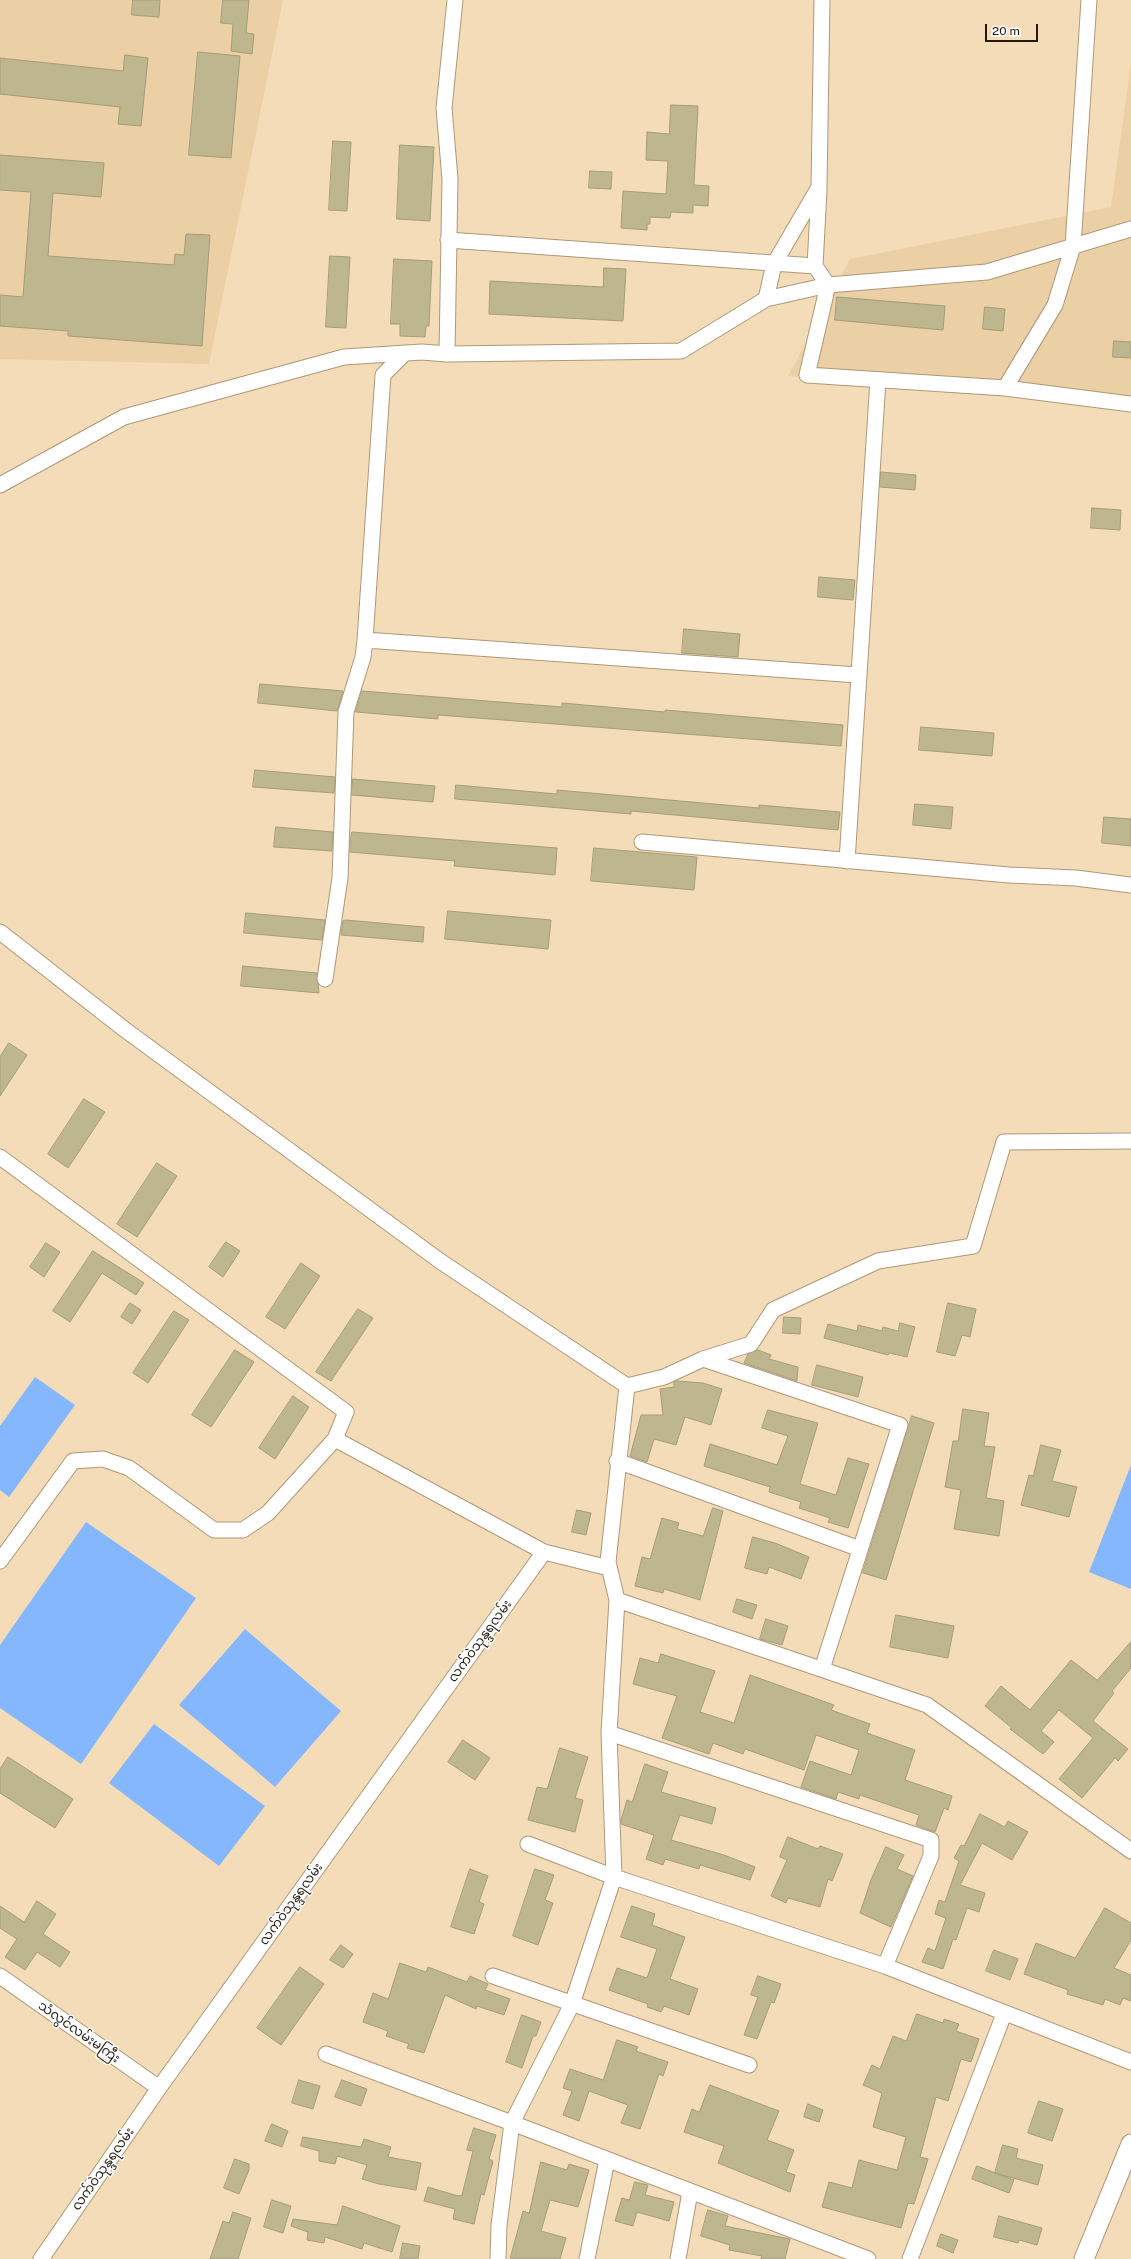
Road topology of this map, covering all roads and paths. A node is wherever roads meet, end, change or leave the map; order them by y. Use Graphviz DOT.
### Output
graph roads {
  1 [pos="455,0"];
  2 [pos="822,0"];
  3 [pos="1089,0"];
  4 [pos="820,187"];
  5 [pos="1131,229"];
  6 [pos="448,240"];
  7 [pos="1073,246"];
  8 [pos="774,264"];
  9 [pos="815,266"];
  10 [pos="828,285"];
  11 [pos="766,299"];
  12 [pos="405,353"];
  13 [pos="447,354"];
  14 [pos="878,380"];
  15 [pos="1005,388"];
  16 [pos="1131,404"];
  17 [pos="0,485"];
  18 [pos="365,640"];
  19 [pos="858,675"];
  20 [pos="642,842"];
  21 [pos="847,861"];
  22 [pos="1131,885"];
  23 [pos="0,932"];
  24 [pos="325,979"];
  25 [pos="1131,1141"];
  26 [pos="0,1157"];
  27 [pos="703,1359"];
  28 [pos="627,1386"];
  29 [pos="335,1439"];
  30 [pos="617,1461"];
  31 [pos="860,1549"];
  32 [pos="544,1552"];
  33 [pos="0,1561"];
  34 [pos="609,1568"];
  35 [pos="617,1600"];
  36 [pos="822,1669"];
  37 [pos="609,1733"];
  38 [pos="528,1844"];
  39 [pos="1131,1851"];
  40 [pos="614,1877"];
  41 [pos="886,1966"];
  42 [pos="0,1976"];
  43 [pos="493,1976"];
  44 [pos="572,2004"];
  45 [pos="1004,2014"];
  46 [pos="326,2054"];
  47 [pos="1131,2062"];
  48 [pos="749,2065"];
  49 [pos="159,2088"];
  50 [pos="512,2123"];
  51 [pos="1131,2144"];
  52 [pos="607,2160"];
  53 [pos="690,2192"];
  54 [pos="41,2259"];
  55 [pos="498,2259"];
  56 [pos="587,2259"];
  57 [pos="678,2259"];
  58 [pos="868,2259"];
  59 [pos="910,2259"];
  60 [pos="1084,2259"];
  1 -- 6 [label="street"];
  2 -- 4 [label="street"];
  3 -- 7 [label="street"];
  4 -- 8 [label="street"];
  4 -- 9 [label="street"];
  5 -- 7 [label="street"];
  6 -- 8 [label="street"];
  6 -- 13 [label="street"];
  7 -- 10 [label="street"];
  7 -- 15 [label="street"];
  8 -- 9 [label="street"];
  8 -- 11 [label="street"];
  9 -- 10 [label="street"];
  10 -- 11 [label="street"];
  10 -- 14 [label="street"];
  11 -- 13 [label="street"];
  12 -- 13 [label="street"];
  12 -- 17 [label="street"];
  12 -- 18 [label="street"];
  14 -- 15 [label="street"];
  14 -- 19 [label="street"];
  15 -- 16 [label="street"];
  18 -- 19 [label="street"];
  18 -- 24 [label="street"];
  19 -- 21 [label="street"];
  20 -- 21 [label="street"];
  21 -- 22 [label="street"];
  23 -- 28 [label="street"];
  25 -- 27 [label="street"];
  26 -- 29 [label="street"];
  27 -- 28 [label="street"];
  27 -- 31 [label="street"];
  28 -- 30 [label="street"];
  29 -- 32 [label="street"];
  29 -- 33 [label="street"];
  30 -- 31 [label="street"];
  30 -- 34 [label="street"];
  31 -- 36 [label="street"];
  32 -- 34 [label="street"];
  32 -- 49 [label="street, လက်ဝဲသုန္ဒရလမ်း"];
  34 -- 35 [label="street"];
  35 -- 36 [label="street"];
  35 -- 37 [label="street"];
  36 -- 39 [label="street"];
  37 -- 40 [label="street"];
  37 -- 41 [label="street"];
  38 -- 40 [label="street"];
  40 -- 41 [label="street"];
  40 -- 44 [label="street"];
  41 -- 45 [label="street"];
  42 -- 49 [label="street, သံလွင်လမ်းမကြီး"];
  43 -- 44 [label="street"];
  44 -- 48 [label="street"];
  44 -- 50 [label="street"];
  45 -- 47 [label="street"];
  45 -- 59 [label="street"];
  46 -- 50 [label="street"];
  49 -- 54 [label="street, လက်ဝဲသုန္ဒရလမ်း"];
  50 -- 52 [label="street"];
  50 -- 55 [label="street"];
  51 -- 60 [label="street"];
  52 -- 53 [label="street"];
  52 -- 56 [label="street"];
  53 -- 57 [label="street"];
  53 -- 58 [label="street"];
}
